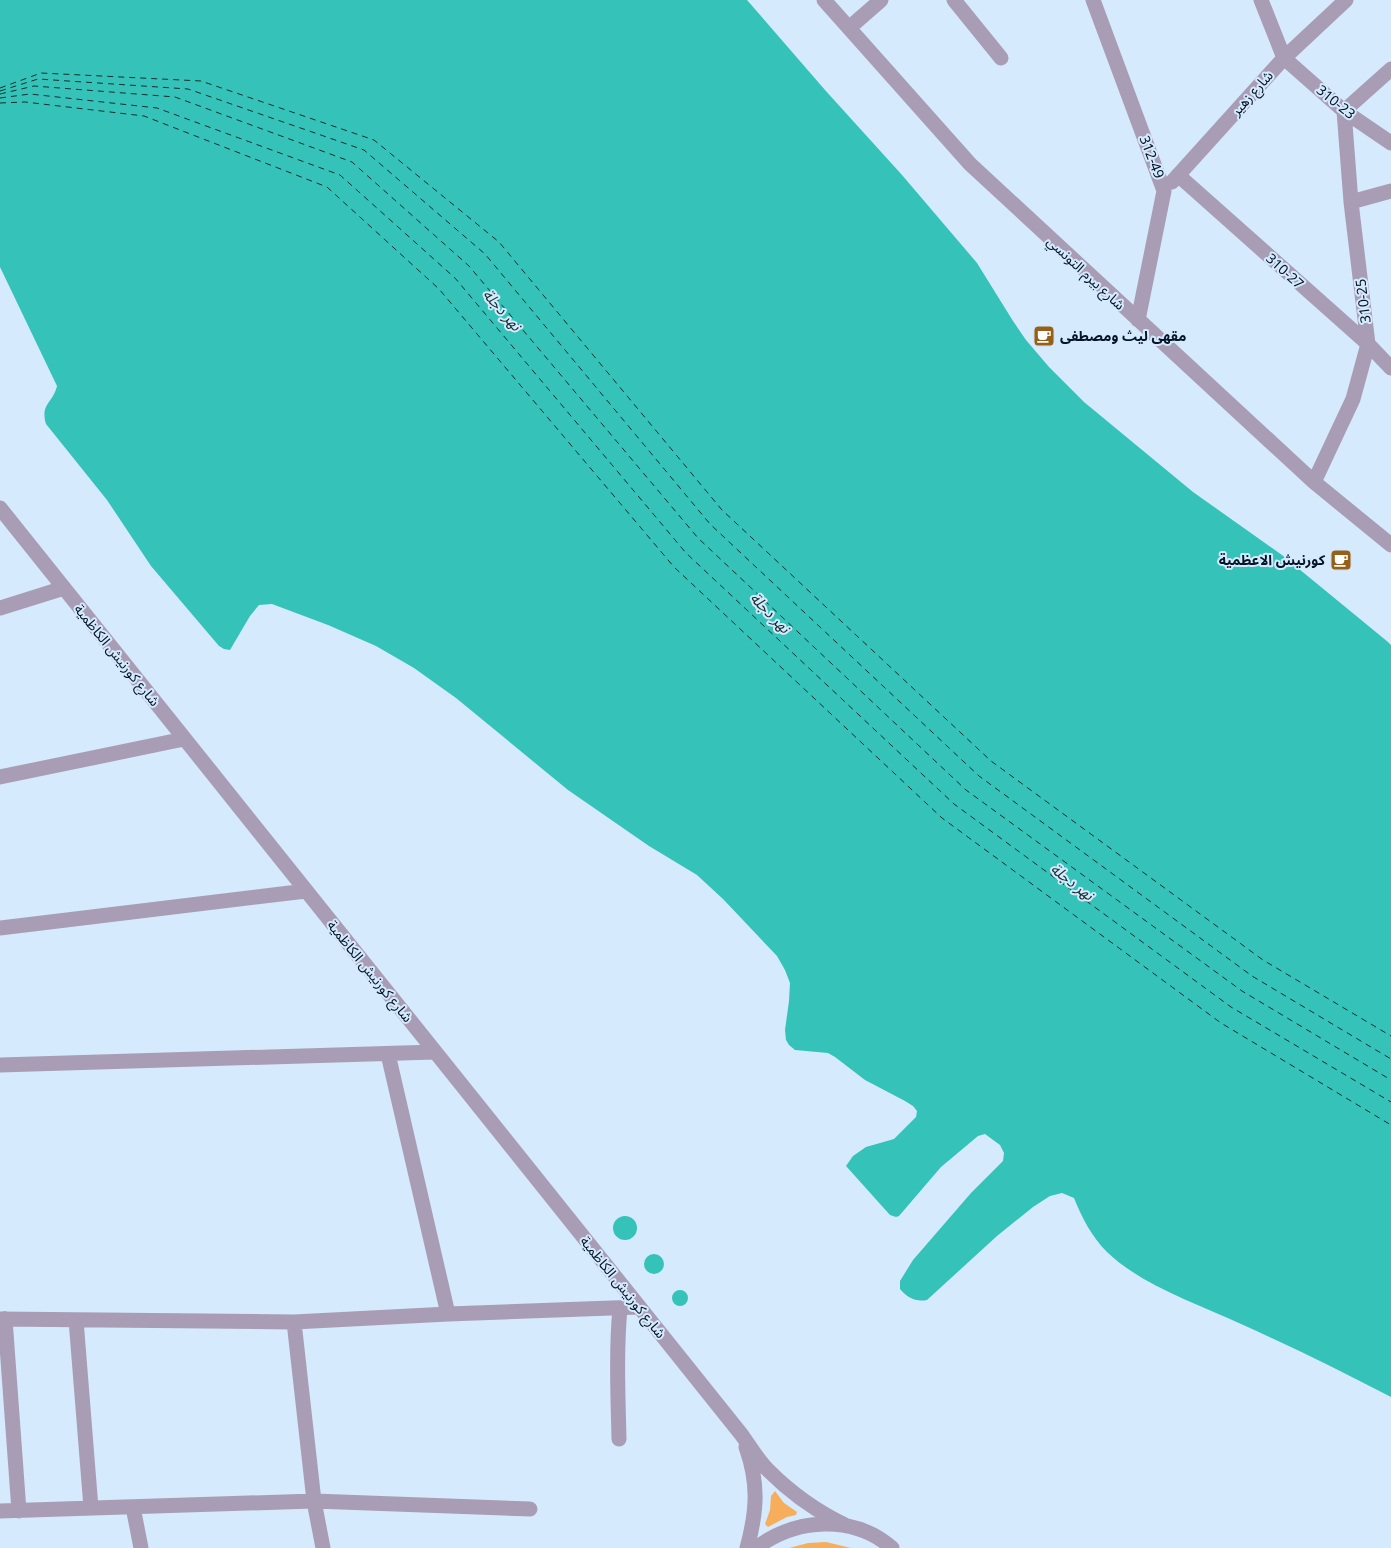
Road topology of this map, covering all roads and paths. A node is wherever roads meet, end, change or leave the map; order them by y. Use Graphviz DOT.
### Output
graph roads {
  1 [pos="824,0"];
  2 [pos="881,0"];
  3 [pos="954,0"];
  4 [pos="1093,0"];
  5 [pos="1262,0"];
  6 [pos="1346,0"];
  7 [pos="849,28"];
  8 [pos="1001,58"];
  9 [pos="1284,58"];
  10 [pos="1391,69"];
  11 [pos="1344,111"];
  12 [pos="1391,143"];
  13 [pos="1178,175"];
  14 [pos="1164,191"];
  15 [pos="1391,191"];
  16 [pos="1350,202"];
  17 [pos="1138,320"];
  18 [pos="1368,344"];
  19 [pos="1391,368"];
  20 [pos="1314,482"];
  21 [pos="0,508"];
  22 [pos="1391,545"];
  23 [pos="64,588"];
  24 [pos="0,608"];
  25 [pos="184,739"];
  26 [pos="0,777"];
  27 [pos="306,891"];
  28 [pos="0,928"];
  29 [pos="435,1052"];
  30 [pos="388,1054"];
  31 [pos="0,1064"];
  32 [pos="639,1307"];
  33 [pos="620,1308"];
  34 [pos="448,1314"];
  35 [pos="2,1320"];
  36 [pos="76,1320"];
  37 [pos="294,1322"];
  38 [pos="741,1434"];
  39 [pos="619,1439"];
  40 [pos="314,1501"];
  41 [pos="133,1507"];
  42 [pos="92,1508"];
  43 [pos="530,1508"];
  44 [pos="19,1511"];
  45 [pos="0,1512"];
  46 [pos="845,1525"];
  47 [pos="141,1548"];
  48 [pos="323,1548"];
  49 [pos="747,1548"];
  50 [pos="756,1548"];
  51 [pos="892,1548"];
  1 -- 7 [label="street, شارع بيرم التونسي"];
  2 -- 7 [label="street"];
  3 -- 8 [label="street"];
  4 -- 14 [label="street, 312-49"];
  5 -- 9 [label="street"];
  6 -- 9 [label="street, شارع زهير"];
  7 -- 17 [label="street, شارع بيرم التونسي"];
  9 -- 11 [label="street, 310-23"];
  9 -- 13 [label="street, شارع زهير"];
  10 -- 11 [label="street"];
  11 -- 12 [label="street, 310-23"];
  11 -- 16 [label="street, 310-25"];
  13 -- 14 [label="street, شارع زهير"];
  13 -- 18 [label="street, 310-27"];
  14 -- 17 [label="street, 312-49"];
  15 -- 16 [label="street"];
  16 -- 18 [label="street, 310-25"];
  17 -- 20 [label="street, شارع بيرم التونسي"];
  18 -- 19 [label="street, 310-27"];
  18 -- 20 [label="street, 310-25"];
  20 -- 22 [label="street, شارع بيرم التونسي"];
  21 -- 23 [label="street, شارع كورنيش الكاظمية"];
  23 -- 24 [label="street"];
  23 -- 25 [label="street, شارع كورنيش الكاظمية"];
  25 -- 26 [label="street"];
  25 -- 27 [label="street, شارع كورنيش الكاظمية"];
  27 -- 28 [label="street"];
  27 -- 29 [label="street, شارع كورنيش الكاظمية"];
  29 -- 30 [label="street"];
  29 -- 32 [label="street, شارع كورنيش الكاظمية"];
  30 -- 31 [label="street"];
  30 -- 34 [label="street"];
  32 -- 33 [label="street"];
  32 -- 38 [label="street, شارع كورنيش الكاظمية"];
  33 -- 34 [label="street"];
  33 -- 39 [label="street"];
  34 -- 37 [label="street"];
  35 -- 36 [label="street"];
  35 -- 44 [label="street"];
  36 -- 37 [label="street"];
  36 -- 42 [label="street"];
  37 -- 40 [label="street"];
  38 -- 46 [label="street, شارع كورنيش الكاظمية"];
  38 -- 49 [label="street, شارع كورنيش الكاظمية"];
  40 -- 41 [label="street"];
  40 -- 43 [label="street"];
  40 -- 48 [label="street"];
  41 -- 42 [label="street"];
  41 -- 47 [label="street"];
  42 -- 44 [label="street"];
  44 -- 45 [label="street"];
  46 -- 50 [label="street"];
  46 -- 51 [label="street"];
}
